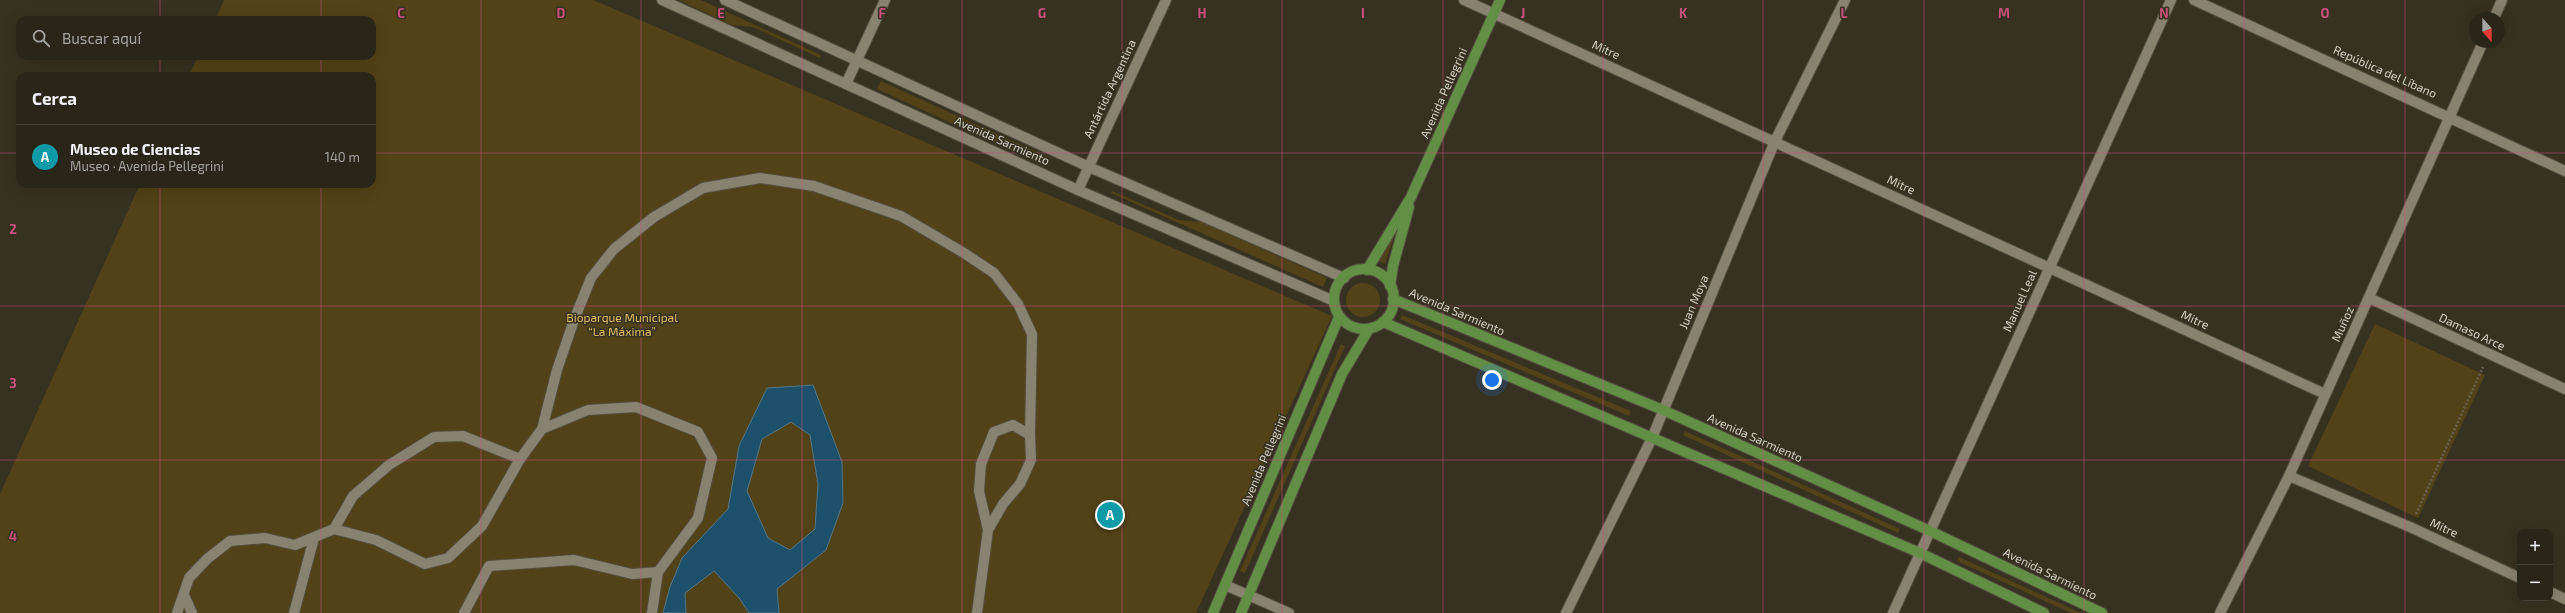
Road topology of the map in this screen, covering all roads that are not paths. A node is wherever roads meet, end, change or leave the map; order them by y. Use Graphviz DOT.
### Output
graph roads {
  1 [pos="662,0"];
  2 [pos="725,0"];
  3 [pos="885,0"];
  4 [pos="1166,0"];
  5 [pos="1464,0"];
  6 [pos="1500,0"];
  7 [pos="1845,0"];
  8 [pos="2171,0"];
  9 [pos="2194,0"];
  10 [pos="2502,0"];
  11 [pos="2497,12"];
  12 [pos="1494,13"];
  13 [pos="2480,48"];
  14 [pos="856,60"];
  15 [pos="846,84"];
  16 [pos="2450,116"];
  17 [pos="1775,141"];
  18 [pos="1089,167"];
  19 [pos="2565,171"];
  20 [pos="1078,190"];
  21 [pos="1411,197"];
  22 [pos="2050,268"];
  23 [pos="1367,270"];
  24 [pos="1344,278"];
  25 [pos="1390,286"];
  26 [pos="2369,298"];
  27 [pos="1393,299"];
  28 [pos="1334,301"];
  29 [pos="1339,317"];
  30 [pos="1384,322"];
  31 [pos="1369,329"];
  32 [pos="2565,389"];
  33 [pos="2325,394"];
  34 [pos="1663,410"];
  35 [pos="542,430"];
  36 [pos="1030,435"];
  37 [pos="1652,438"];
  38 [pos="520,459"];
  39 [pos="2289,476"];
  40 [pos="334,529"];
  41 [pos="988,530"];
  42 [pos="1930,531"];
  43 [pos="314,538"];
  44 [pos="1920,553"];
  45 [pos="658,572"];
  46 [pos="2517,577"];
  47 [pos="1225,585"];
  48 [pos="2553,593"];
  49 [pos="184,595"];
  50 [pos="1248,596"];
  51 [pos="2565,599"];
  52 [pos="177,613"];
  53 [pos="192,613"];
  54 [pos="294,613"];
  55 [pos="464,613"];
  56 [pos="652,613"];
  57 [pos="977,613"];
  58 [pos="1213,613"];
  59 [pos="1241,613"];
  60 [pos="1289,613"];
  61 [pos="1566,613"];
  62 [pos="1893,613"];
  63 [pos="2044,613"];
  64 [pos="2102,613"];
  65 [pos="2220,613"];
  1 -- 15 [label="street, Avenida Sarmiento"];
  2 -- 14 [label="street, Avenida Sarmiento"];
  3 -- 14 [label="street"];
  4 -- 18 [label="street, Antártida Argentina"];
  5 -- 12 [label="street, Mitre"];
  6 -- 12 [label="main road, Avenida Pellegrini"];
  7 -- 17 [label="street, Juan Moya"];
  8 -- 22 [label="street, Manuel Leal"];
  9 -- 16 [label="street, República del Líbano"];
  10 -- 11 [label="street"];
  12 -- 17 [label="street, Mitre"];
  12 -- 21 [label="main road, Avenida Pellegrini"];
  13 -- 16 [label="street, Muñoz"];
  14 -- 15 [label="street"];
  14 -- 18 [label="street, Avenida Sarmiento"];
  15 -- 20 [label="street, Avenida Sarmiento"];
  16 -- 19 [label="street, República del Líbano"];
  16 -- 26 [label="street, Muñoz"];
  17 -- 22 [label="street, Mitre"];
  17 -- 34 [label="street, Juan Moya"];
  18 -- 20 [label="street, Antártida Argentina"];
  18 -- 24 [label="street, Avenida Sarmiento"];
  20 -- 28 [label="street, Avenida Sarmiento"];
  21 -- 23 [label="main road, Avenida Pellegrini"];
  21 -- 25 [label="main road, Avenida Pellegrini"];
  22 -- 33 [label="street, Mitre"];
  22 -- 42 [label="street, Manuel Leal"];
  23 -- 24 [label="main road"];
  23 -- 25 [label="main road"];
  24 -- 28 [label="main road"];
  25 -- 27 [label="main road"];
  26 -- 32 [label="street, Damaso Arce"];
  26 -- 33 [label="street, Muñoz"];
  27 -- 30 [label="main road"];
  27 -- 34 [label="main road, Avenida Sarmiento"];
  28 -- 29 [label="main road"];
  29 -- 31 [label="main road"];
  29 -- 47 [label="main road, Avenida Pellegrini"];
  30 -- 31 [label="main road"];
  30 -- 37 [label="main road"];
  31 -- 50 [label="main road"];
  33 -- 39 [label="street, Muñoz"];
  34 -- 37 [label="street, Juan Moya"];
  34 -- 42 [label="main road, Avenida Sarmiento"];
  35 -- 36 [label="street"];
  35 -- 38 [label="street"];
  35 -- 45 [label="street"];
  36 -- 41 [label="street"];
  36 -- 41 [label="street"];
  37 -- 44 [label="main road"];
  37 -- 61 [label="street, Juan Moya"];
  38 -- 40 [label="street"];
  38 -- 40 [label="street"];
  39 -- 46 [label="street, Mitre"];
  39 -- 65 [label="street, Muñoz"];
  40 -- 43 [label="street"];
  41 -- 57 [label="street"];
  42 -- 44 [label="street, Manuel Leal"];
  42 -- 64 [label="main road, Avenida Sarmiento"];
  43 -- 49 [label="street"];
  43 -- 54 [label="street"];
  44 -- 62 [label="street, Manuel Leal"];
  44 -- 63 [label="main road"];
  45 -- 55 [label="street"];
  45 -- 56 [label="street"];
  47 -- 50 [label="street"];
  47 -- 58 [label="main road, Avenida Pellegrini"];
  48 -- 51 [label="street"];
  49 -- 52 [label="street"];
  49 -- 53 [label="street"];
  50 -- 59 [label="main road"];
  50 -- 60 [label="street"];
}
